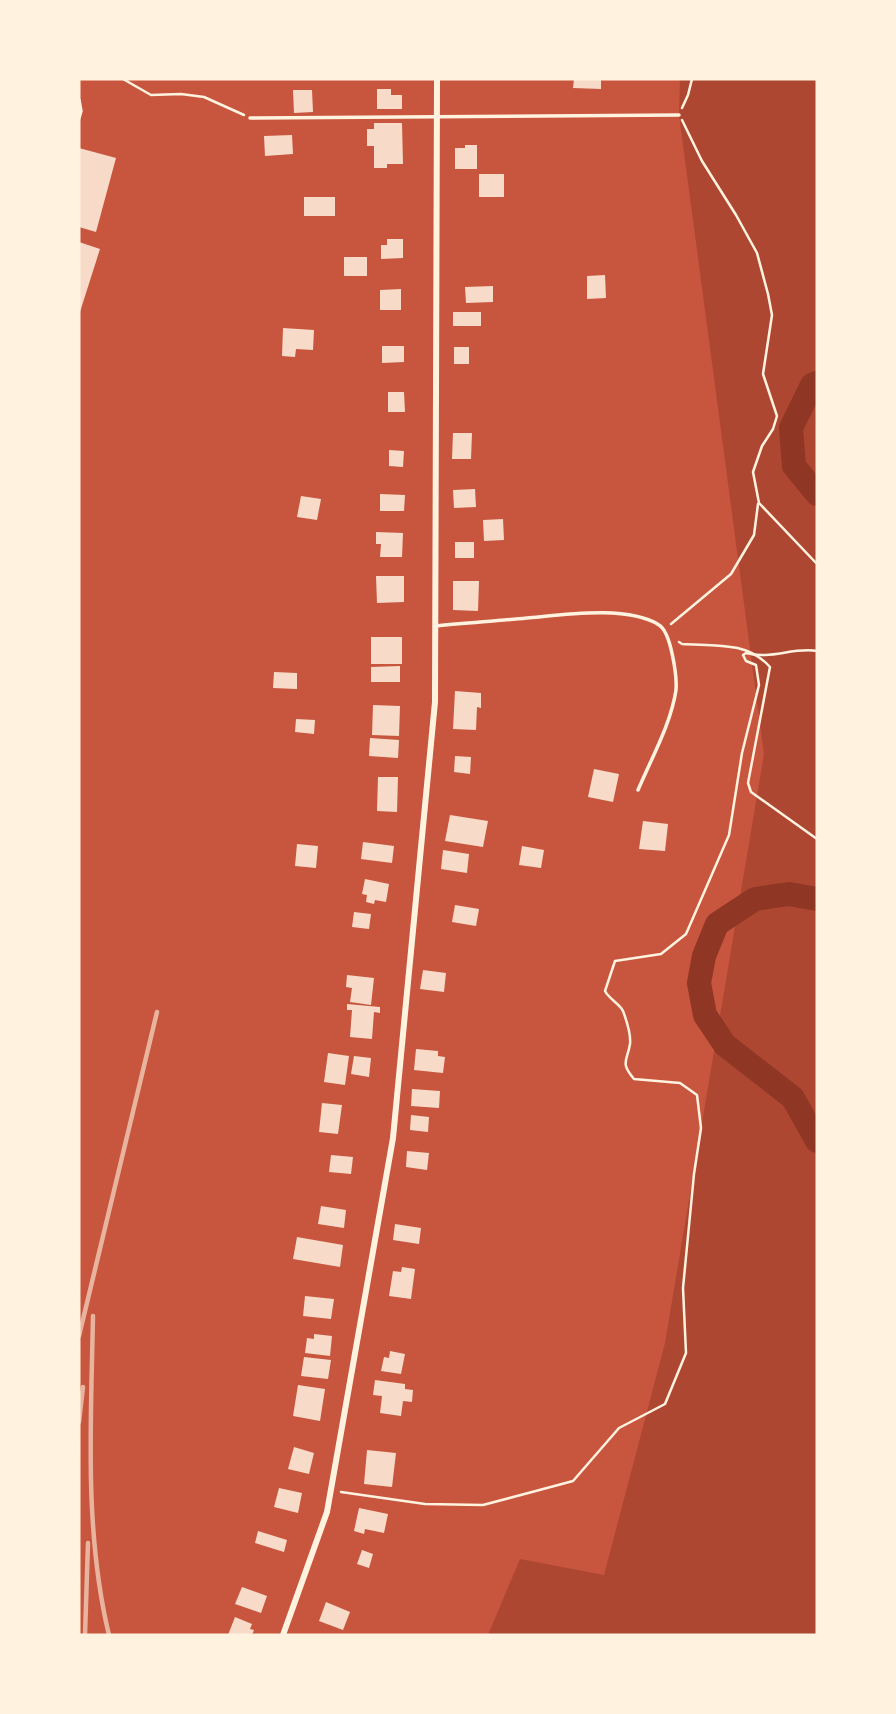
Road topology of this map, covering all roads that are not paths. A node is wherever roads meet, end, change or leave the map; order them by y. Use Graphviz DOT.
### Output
graph roads {
  1 [pos="437,79"];
  2 [pos="79,100"];
  3 [pos="679,115"];
  4 [pos="437,117"];
  5 [pos="79,118"];
  6 [pos="250,118"];
  7 [pos="436,625"];
  8 [pos="638,790"];
  9 [pos="283,1635"];
  1 -- 4 [label="street"];
  2 -- 5 [label="lane"];
  3 -- 4 [label="lane"];
  4 -- 6 [label="lane"];
  4 -- 7 [label="street"];
  7 -- 8 [label="lane"];
  7 -- 9 [label="street"];
}
